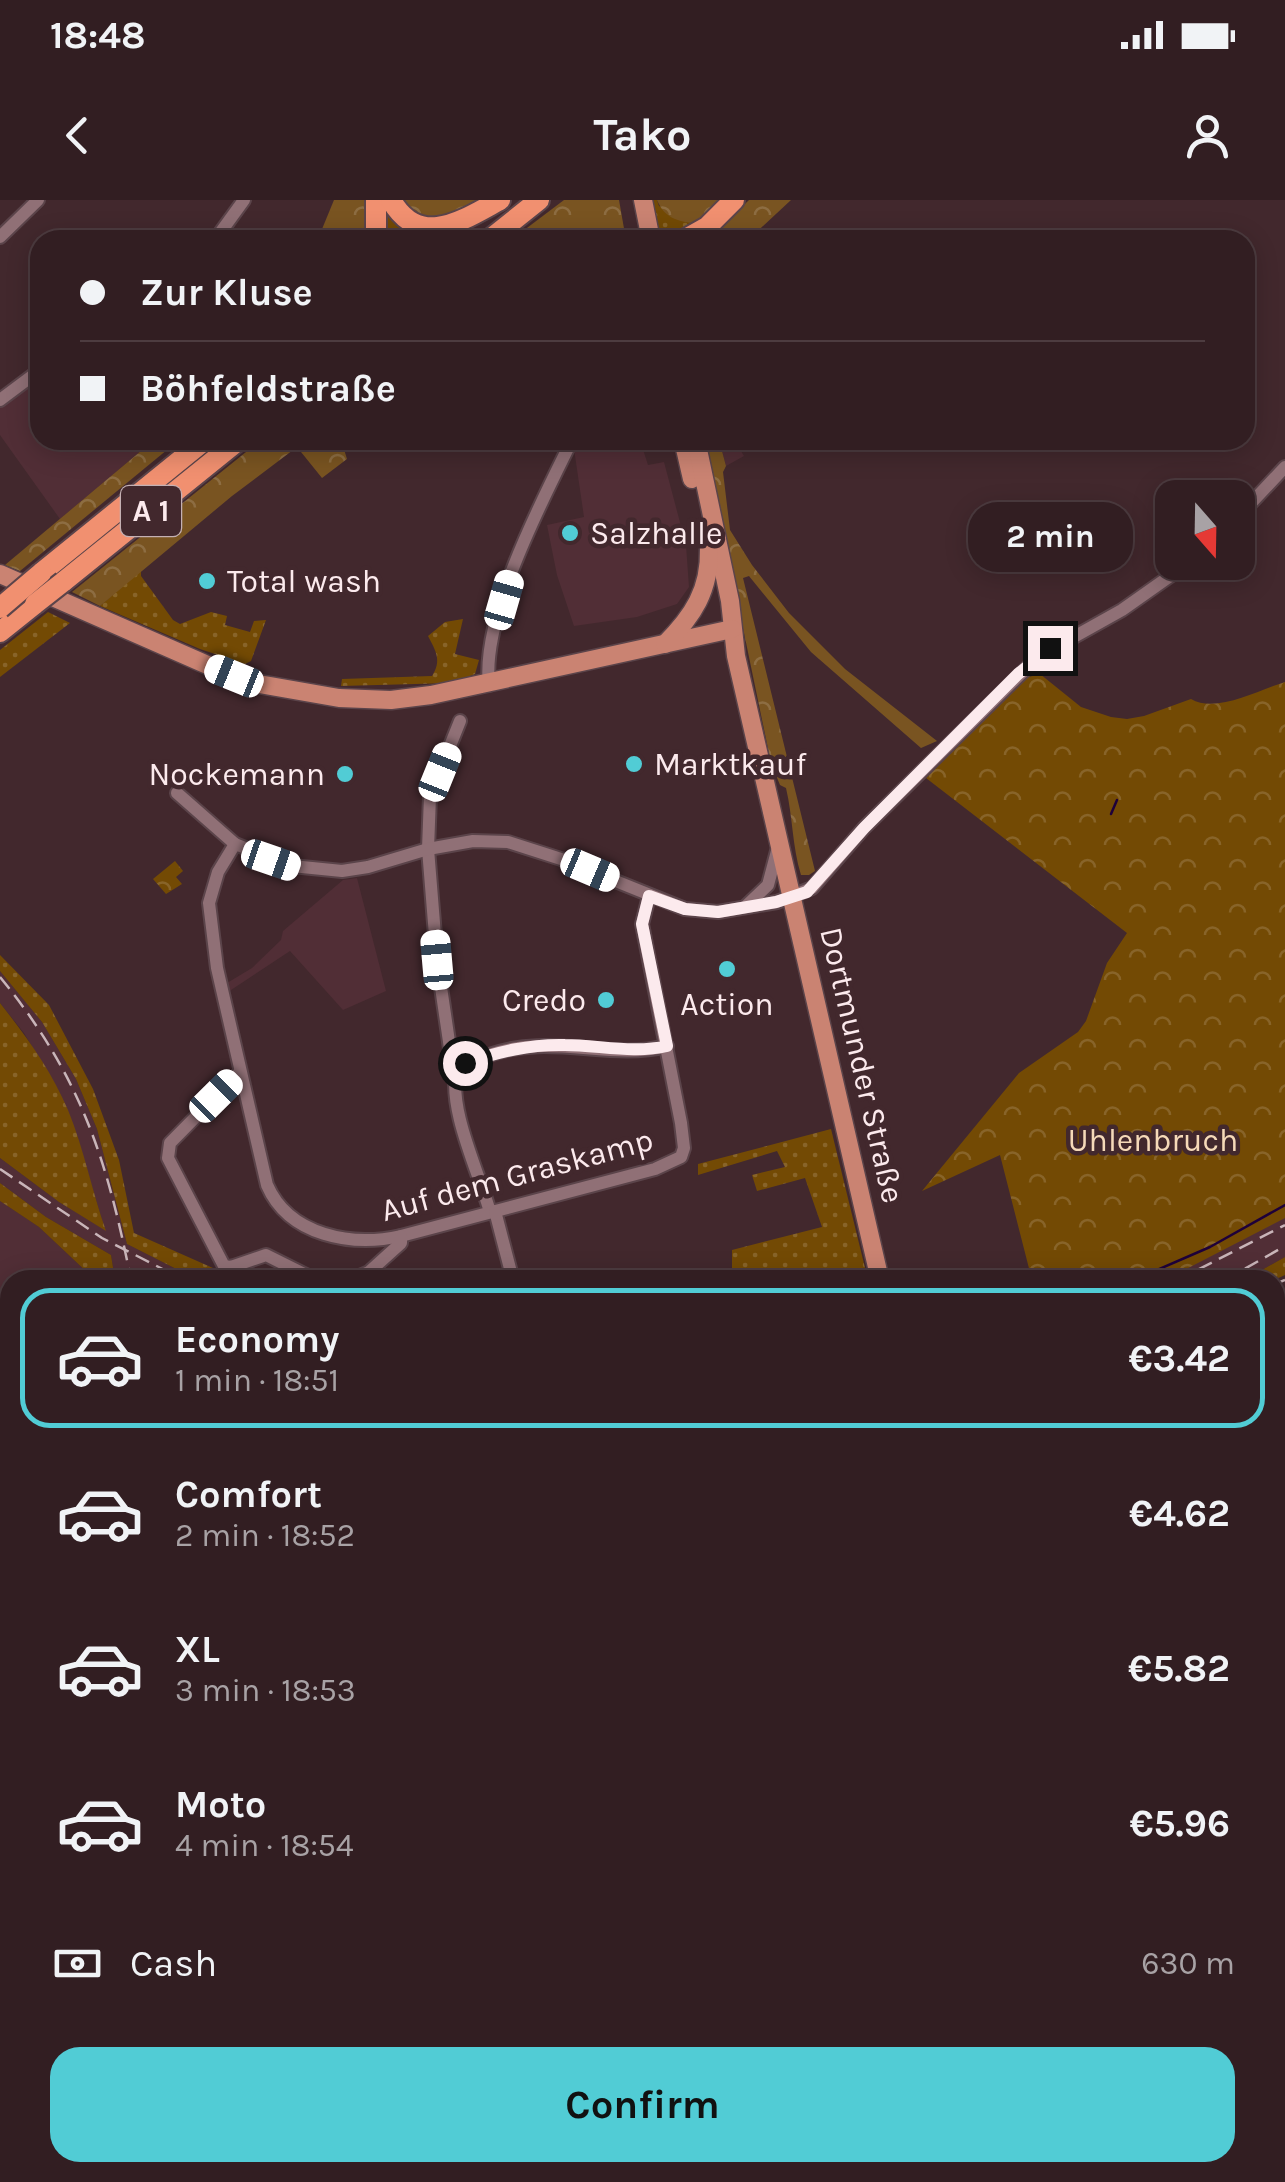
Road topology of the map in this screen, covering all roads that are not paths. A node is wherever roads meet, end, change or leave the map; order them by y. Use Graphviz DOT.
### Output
graph roads {
  1 [pos="38,200"];
  2 [pos="244,200"];
  3 [pos="376,200"];
  4 [pos="392,200"];
  5 [pos="503,200"];
  6 [pos="540,200"];
  7 [pos="633,200"];
  8 [pos="643,200"];
  9 [pos="734,200"];
  10 [pos="744,200"];
  11 [pos="222,230"];
  12 [pos="376,230"];
  13 [pos="468,230"];
  14 [pos="502,230"];
  15 [pos="639,230"];
  16 [pos="649,230"];
  17 [pos="702,230"];
  18 [pos="712,230"];
  19 [pos="0,236"];
  20 [pos="30,378"];
  21 [pos="0,400"];
  22 [pos="193,450"];
  23 [pos="227,450"];
  24 [pos="568,450"];
  25 [pos="685,450"];
  26 [pos="698,450"];
  27 [pos="1285,467"];
  28 [pos="1255,498"];
  29 [pos="709,549"];
  30 [pos="0,574"];
  31 [pos="1165,580"];
  32 [pos="0,608"];
  33 [pos="732,629"];
  34 [pos="0,632"];
  35 [pos="663,646"];
  36 [pos="489,684"];
  37 [pos="460,721"];
  38 [pos="178,794"];
  39 [pos="778,842"];
  40 [pos="234,844"];
  41 [pos="428,849"];
  42 [pos="649,896"];
  43 [pos="793,898"];
  44 [pos="740,909"];
  45 [pos="667,1046"];
  46 [pos="457,1068"];
  47 [pos="239,1073"];
  48 [pos="492,1212"];
  49 [pos="401,1236"];
  50 [pos="297,1270"];
  51 [pos="368,1270"];
  52 [pos="510,1270"];
  53 [pos="878,1270"];
  1 -- 19 [label="street"];
  2 -- 11 [label="street"];
  3 -- 12 [label="highway"];
  4 -- 5 [label="highway"];
  5 -- 13 [label="highway"];
  6 -- 14 [label="highway"];
  7 -- 15 [label="main road"];
  8 -- 16 [label="main road"];
  9 -- 17 [label="highway"];
  10 -- 18 [label="highway"];
  20 -- 21 [label="street"];
  22 -- 32 [label="highway, A 1, bridge"];
  23 -- 34 [label="highway, A 1, bridge"];
  24 -- 36 [label="street"];
  25 -- 29 [label="main road, Dortmunder Straße"];
  26 -- 33 [label="main road, Dortmunder Straße"];
  27 -- 28 [label="street"];
  29 -- 33 [label="main road, Dortmunder Straße"];
  29 -- 35 [label="main road"];
  30 -- 36 [label="main road"];
  31 -- 43 [label="street"];
  33 -- 35 [label="main road"];
  33 -- 39 [label="main road, Dortmunder Straße"];
  35 -- 36 [label="main road"];
  37 -- 41 [label="street"];
  38 -- 40 [label="street"];
  39 -- 43 [label="main road, Dortmunder Straße"];
  39 -- 44 [label="street"];
  40 -- 41 [label="street"];
  40 -- 47 [label="street, Auf dem Graskamp"];
  41 -- 42 [label="street"];
  41 -- 46 [label="street"];
  42 -- 44 [label="street"];
  42 -- 45 [label="street, Auf dem Graskamp"];
  43 -- 44 [label="street"];
  43 -- 53 [label="main road, Dortmunder Straße"];
  45 -- 46 [label="street"];
  45 -- 48 [label="street, Auf dem Graskamp"];
  46 -- 48 [label="street"];
  47 -- 49 [label="street, Auf dem Graskamp"];
  47 -- 50 [label="street"];
  48 -- 49 [label="street, Auf dem Graskamp"];
  48 -- 52 [label="street"];
  49 -- 51 [label="street"];
}
